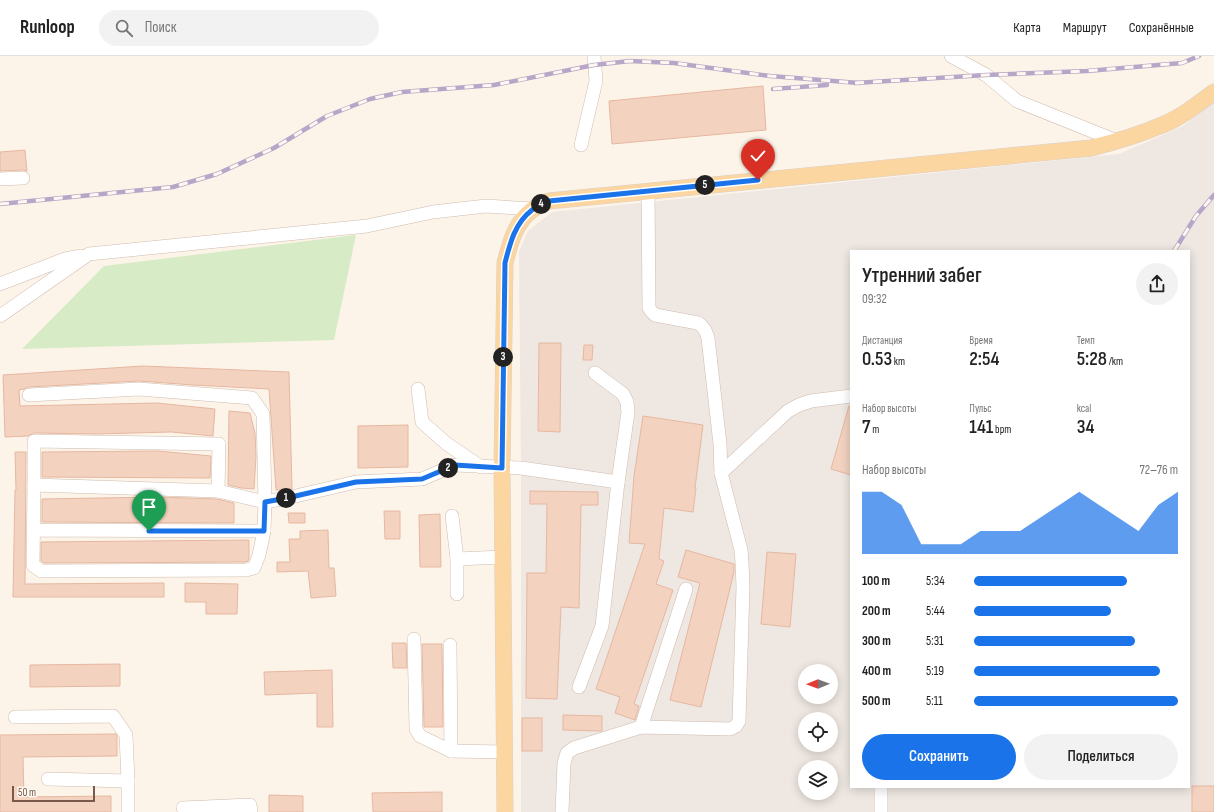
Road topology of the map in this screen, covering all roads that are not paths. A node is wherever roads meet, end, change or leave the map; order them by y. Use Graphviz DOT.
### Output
graph roads {
  1 [pos="594,56"];
  2 [pos="951,56"];
  3 [pos="1214,92"];
  4 [pos="1117,141"];
  5 [pos="582,145"];
  6 [pos="23,178"];
  7 [pos="0,179"];
  8 [pos="648,191"];
  9 [pos="532,209"];
  10 [pos="89,254"];
  11 [pos="0,284"];
  12 [pos="0,316"];
  13 [pos="595,373"];
  14 [pos="418,389"];
  15 [pos="29,395"];
  16 [pos="850,396"];
  17 [pos="481,467"];
  18 [pos="502,468"];
  19 [pos="721,473"];
  20 [pos="618,482"];
  21 [pos="34,485"];
  22 [pos="218,491"];
  23 [pos="265,502"];
  24 [pos="452,516"];
  25 [pos="34,530"];
  26 [pos="264,531"];
  27 [pos="502,557"];
  28 [pos="457,559"];
  29 [pos="686,589"];
  30 [pos="458,594"];
  31 [pos="414,639"];
  32 [pos="450,645"];
  33 [pos="579,687"];
  34 [pos="15,717"];
  35 [pos="640,728"];
  36 [pos="451,751"];
  37 [pos="504,752"];
  38 [pos="48,779"];
  39 [pos="128,781"];
  40 [pos="881,788"];
  41 [pos="183,808"];
  42 [pos="128,812"];
  43 [pos="251,812"];
  44 [pos="505,812"];
  45 [pos="562,812"];
  46 [pos="881,812"];
  1 -- 5 [label="street"];
  2 -- 4 [label="street"];
  3 -- 4 [label="main road"];
  4 -- 8 [label="main road"];
  6 -- 7 [label="street"];
  8 -- 9 [label="main road"];
  8 -- 19 [label="street"];
  9 -- 10 [label="street"];
  9 -- 18 [label="main road"];
  10 -- 11 [label="street"];
  10 -- 12 [label="street"];
  13 -- 20 [label="street"];
  14 -- 17 [label="street"];
  15 -- 23 [label="street"];
  16 -- 19 [label="street"];
  17 -- 18 [label="street"];
  17 -- 23 [label="street"];
  18 -- 20 [label="street"];
  18 -- 27 [label="main road"];
  19 -- 35 [label="street"];
  20 -- 33 [label="street"];
  21 -- 22 [label="street"];
  21 -- 22 [label="street"];
  21 -- 25 [label="street"];
  22 -- 23 [label="street"];
  23 -- 26 [label="street"];
  24 -- 28 [label="street"];
  25 -- 26 [label="street"];
  25 -- 26 [label="street"];
  27 -- 28 [label="street"];
  27 -- 37 [label="main road"];
  28 -- 30 [label="street"];
  29 -- 35 [label="street"];
  31 -- 36 [label="street"];
  32 -- 36 [label="street"];
  34 -- 39 [label="street"];
  35 -- 45 [label="street"];
  36 -- 37 [label="street"];
  37 -- 44 [label="main road"];
  38 -- 39 [label="street"];
  39 -- 42 [label="street"];
  40 -- 46 [label="street"];
  41 -- 43 [label="street"];
}
